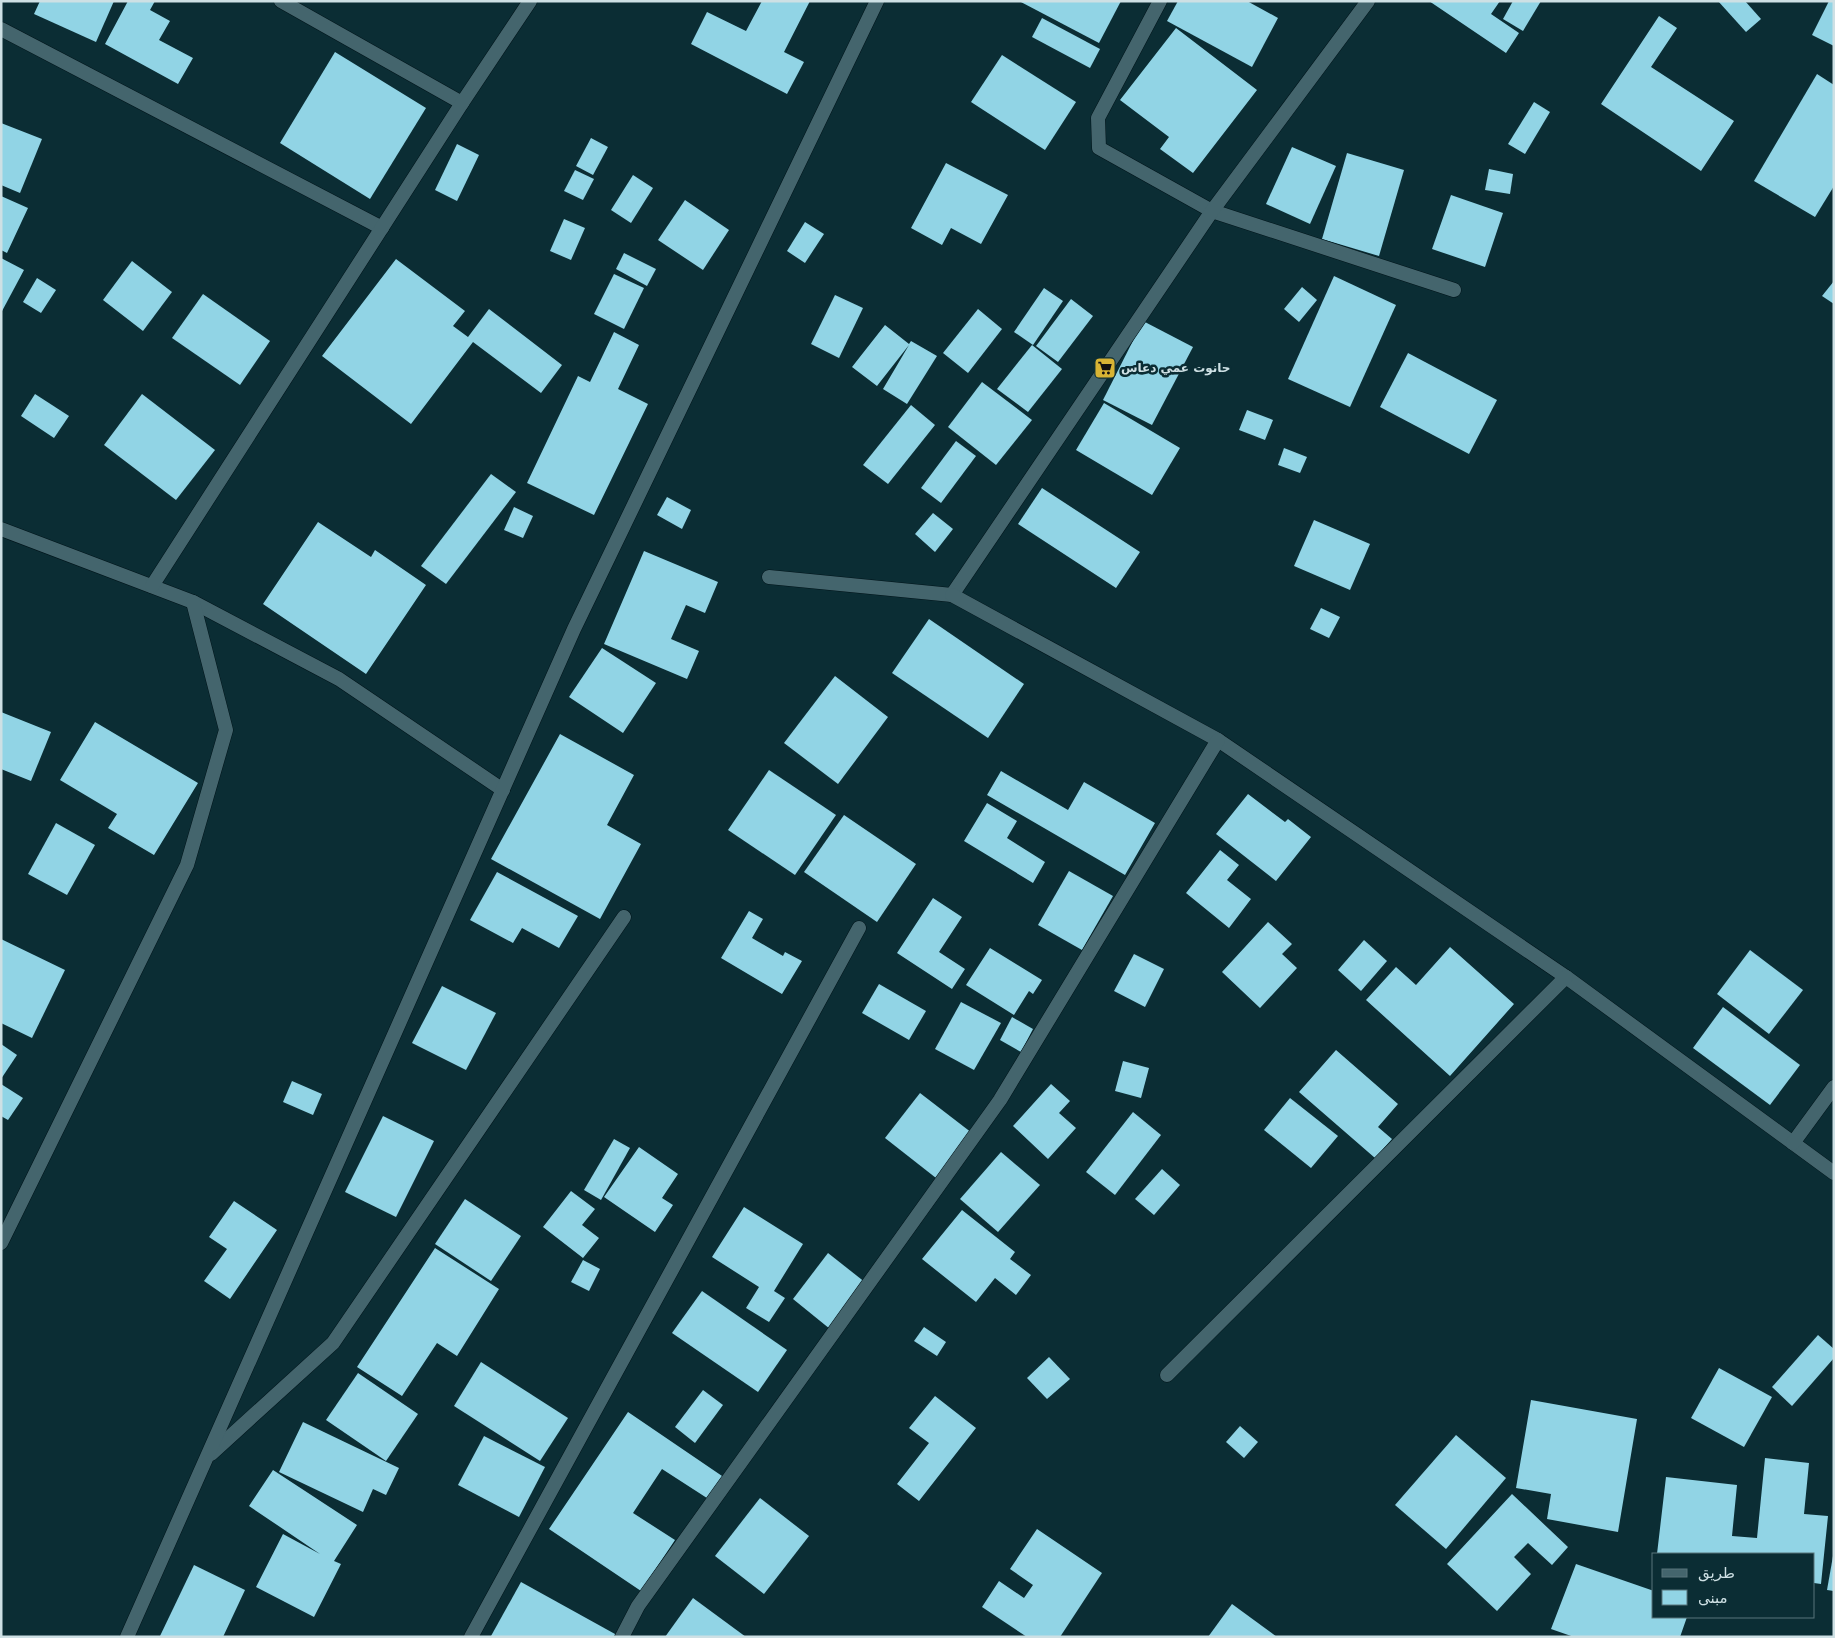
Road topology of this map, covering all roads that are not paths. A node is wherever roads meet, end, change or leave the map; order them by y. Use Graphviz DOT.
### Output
graph roads {
  1 [pos="281,1"];
  2 [pos="530,1"];
  3 [pos="877,1"];
  4 [pos="1160,1"];
  5 [pos="1368,1"];
  6 [pos="1,29"];
  7 [pos="462,103"];
  8 [pos="1212,211"];
  9 [pos="382,228"];
  10 [pos="1454,290"];
  11 [pos="1,529"];
  12 [pos="768,577"];
  13 [pos="152,586"];
  14 [pos="952,595"];
  15 [pos="193,602"];
  16 [pos="1218,740"];
  17 [pos="503,790"];
  18 [pos="624,917"];
  19 [pos="859,928"];
  20 [pos="1566,977"];
  21 [pos="1834,1087"];
  22 [pos="1794,1143"];
  23 [pos="1834,1173"];
  24 [pos="1,1243"];
  25 [pos="1167,1375"];
  26 [pos="206,1458"];
  27 [pos="127,1637"];
  28 [pos="471,1637"];
  29 [pos="622,1637"];
  1 -- 7 [label="street"];
  2 -- 7 [label="street"];
  3 -- 17 [label="street"];
  4 -- 8 [label="street"];
  5 -- 8 [label="street"];
  6 -- 9 [label="street"];
  7 -- 9 [label="street"];
  8 -- 10 [label="street"];
  8 -- 14 [label="street"];
  9 -- 13 [label="street"];
  11 -- 13 [label="street"];
  12 -- 14 [label="street"];
  13 -- 15 [label="street"];
  14 -- 16 [label="street"];
  15 -- 17 [label="street"];
  15 -- 24 [label="street"];
  16 -- 20 [label="street"];
  16 -- 29 [label="street"];
  17 -- 26 [label="street"];
  18 -- 26 [label="street"];
  19 -- 28 [label="street"];
  20 -- 22 [label="street"];
  20 -- 25 [label="street"];
  21 -- 22 [label="street"];
  22 -- 23 [label="street"];
  26 -- 27 [label="street"];
}
